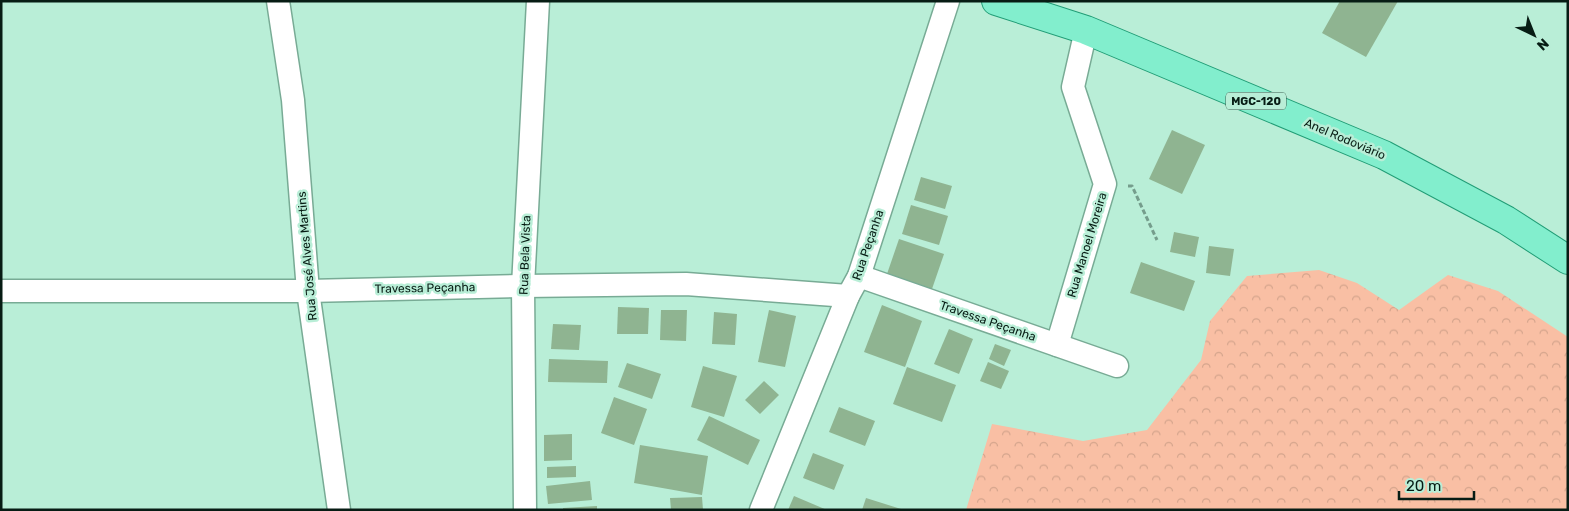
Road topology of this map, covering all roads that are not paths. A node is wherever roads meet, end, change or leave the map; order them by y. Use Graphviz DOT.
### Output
graph roads {
  1 [pos="278,1"];
  2 [pos="538,1"];
  3 [pos="948,1"];
  4 [pos="996,1"];
  5 [pos="1086,30"];
  6 [pos="1568,260"];
  7 [pos="859,276"];
  8 [pos="523,286"];
  9 [pos="1,291"];
  10 [pos="308,291"];
  11 [pos="848,296"];
  12 [pos="1057,345"];
  13 [pos="1117,366"];
  14 [pos="339,510"];
  15 [pos="525,510"];
  16 [pos="761,510"];
  1 -- 10 [label="street, Rua José Alves Martins"];
  2 -- 8 [label="street, Rua Bela Vista"];
  3 -- 7 [label="street, Rua Peçanha"];
  4 -- 5 [label="main road, Anel Rodoviário / MGC-120"];
  5 -- 6 [label="main road, Anel Rodoviário / MGC-120"];
  5 -- 12 [label="street, Rua Manoel Moreira"];
  7 -- 11 [label="street, Rua Peçanha"];
  7 -- 12 [label="street, Travessa Peçanha"];
  8 -- 10 [label="street, Travessa Peçanha"];
  8 -- 11 [label="street, Travessa Peçanha"];
  8 -- 15 [label="street, Rua Bela Vista"];
  9 -- 10 [label="street, Travessa Peçanha"];
  10 -- 14 [label="street, Rua José Alves Martins"];
  11 -- 16 [label="street, Rua Peçanha"];
  12 -- 13 [label="street, Travessa Peçanha"];
}
